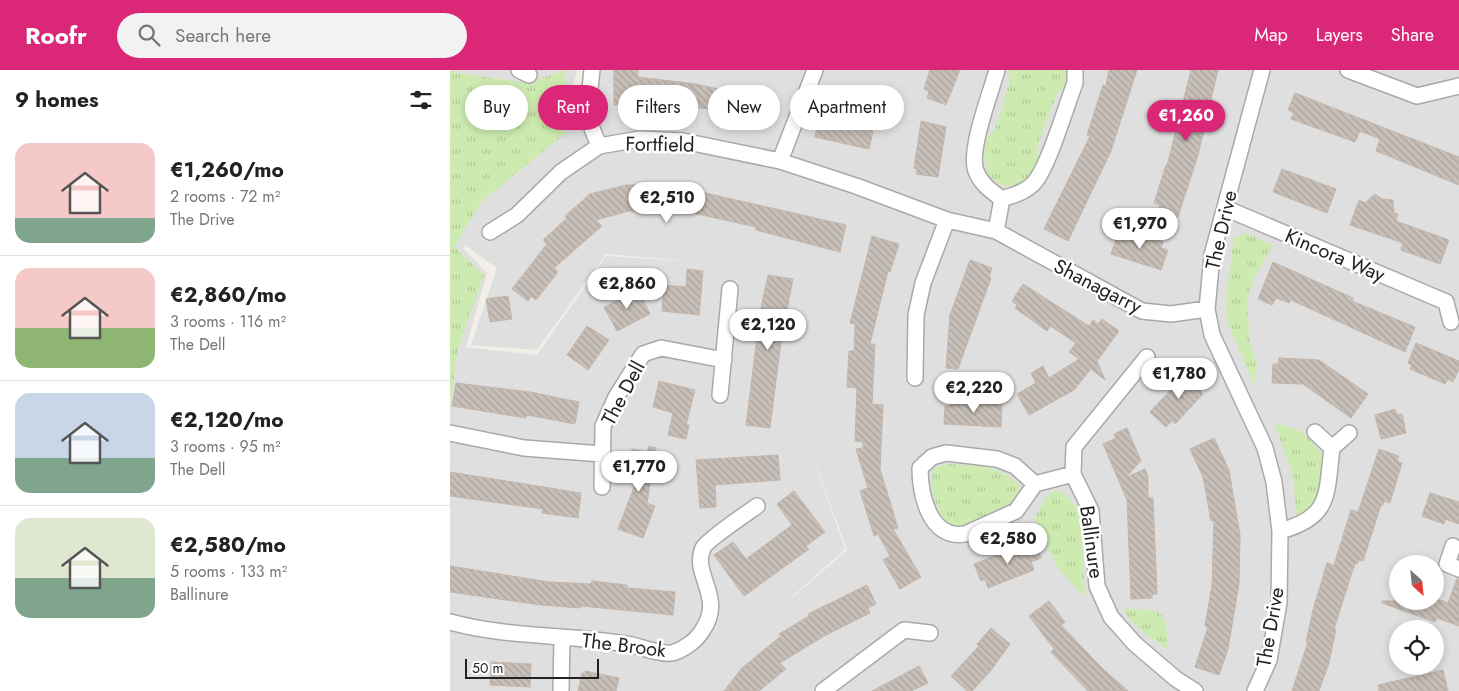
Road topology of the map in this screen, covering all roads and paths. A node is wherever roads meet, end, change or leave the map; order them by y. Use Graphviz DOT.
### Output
graph roads {
  1 [pos="592,70"];
  2 [pos="815,70"];
  3 [pos="997,70"];
  4 [pos="1075,70"];
  5 [pos="1262,70"];
  6 [pos="1348,70"];
  7 [pos="1459,88"];
  8 [pos="599,146"];
  9 [pos="780,161"];
  10 [pos="856,186"];
  11 [pos="1002,199"];
  12 [pos="1225,208"];
  13 [pos="947,220"];
  14 [pos="996,231"];
  15 [pos="490,232"];
  16 [pos="730,289"];
  17 [pos="1452,299"];
  18 [pos="1207,309"];
  19 [pos="1451,322"];
  20 [pos="1147,357"];
  21 [pos="724,360"];
  22 [pos="915,378"];
  23 [pos="720,395"];
  24 [pos="1315,432"];
  25 [pos="450,433"];
  26 [pos="1350,433"];
  27 [pos="1332,448"];
  28 [pos="602,454"];
  29 [pos="1073,474"];
  30 [pos="1035,484"];
  31 [pos="602,487"];
  32 [pos="757,506"];
  33 [pos="1280,531"];
  34 [pos="1453,546"];
  35 [pos="1459,568"];
  36 [pos="450,622"];
  37 [pos="930,633"];
  38 [pos="562,638"];
  39 [pos="561,691"];
  40 [pos="823,691"];
  41 [pos="1195,691"];
  42 [pos="1255,691"];
  1 -- 8 [label="street, Fortfield"];
  2 -- 9 [label="street"];
  3 -- 11 [label="street"];
  4 -- 11 [label="street"];
  5 -- 12 [label="street, The Drive"];
  6 -- 7 [label="street"];
  8 -- 9 [label="street, Fortfield"];
  8 -- 15 [label="street, Fortfield"];
  9 -- 10 [label="street, Fortfield"];
  10 -- 13 [label="street, Shanagarry"];
  11 -- 14 [label="street"];
  12 -- 17 [label="street, Kincora Way"];
  12 -- 18 [label="street, The Drive"];
  13 -- 14 [label="street, Shanagarry"];
  13 -- 22 [label="street"];
  14 -- 18 [label="street, Shanagarry"];
  16 -- 21 [label="street"];
  17 -- 19 [label="street, Kincora Way"];
  18 -- 33 [label="street, The Drive"];
  20 -- 29 [label="street, Ballinure"];
  21 -- 23 [label="street"];
  21 -- 28 [label="street, The Dell"];
  24 -- 27 [label="street"];
  25 -- 28 [label="street, The Dell"];
  26 -- 27 [label="street"];
  27 -- 33 [label="street"];
  28 -- 31 [label="street, The Dell"];
  29 -- 30 [label="street"];
  29 -- 41 [label="street, Ballinure"];
  30 -- 30 [label="street"];
  32 -- 38 [label="street, The Brook"];
  33 -- 42 [label="street, The Drive"];
  34 -- 35 [label="street"];
  36 -- 38 [label="street, The Brook"];
  37 -- 40 [label="street"];
  38 -- 39 [label="street, The Brook"];
}
